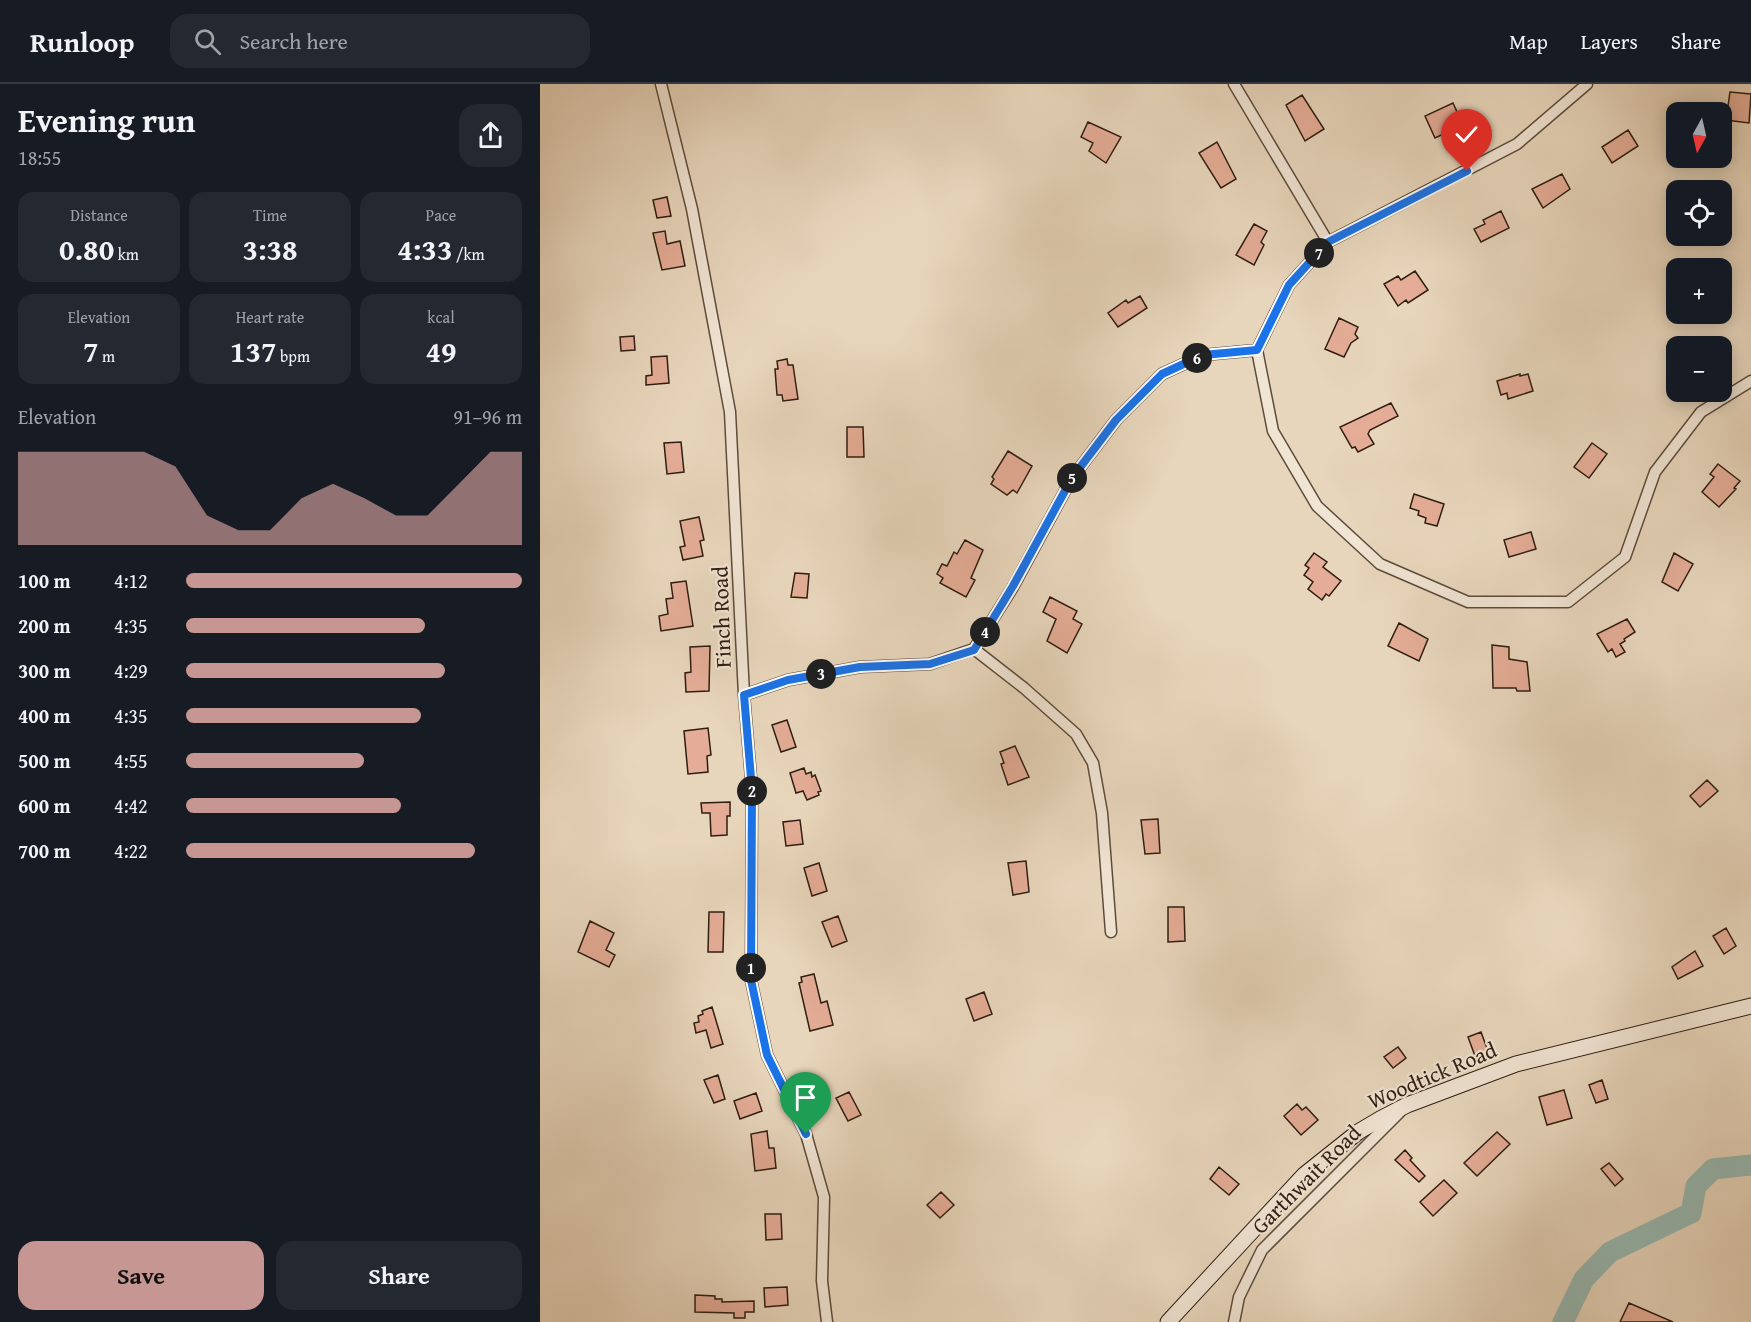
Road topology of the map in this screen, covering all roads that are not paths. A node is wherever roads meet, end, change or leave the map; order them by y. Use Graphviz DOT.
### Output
graph roads {
  1 [pos="661,84"];
  2 [pos="1234,84"];
  3 [pos="1587,84"];
  4 [pos="1328,242"];
  5 [pos="1257,350"];
  6 [pos="1751,381"];
  7 [pos="974,650"];
  8 [pos="744,695"];
  9 [pos="1111,932"];
  10 [pos="1751,1006"];
  11 [pos="1407,1105"];
  12 [pos="827,1322"];
  13 [pos="1168,1322"];
  14 [pos="1234,1322"];
  1 -- 8 [label="street, Finch Road"];
  2 -- 4 [label="street"];
  3 -- 4 [label="street"];
  4 -- 5 [label="street"];
  5 -- 6 [label="street"];
  5 -- 7 [label="street"];
  7 -- 8 [label="street"];
  7 -- 9 [label="street"];
  8 -- 12 [label="street, Finch Road"];
  10 -- 11 [label="main road, Woodtick Road"];
  11 -- 13 [label="main road, Woodtick Road"];
  11 -- 14 [label="street, Garthwait Road"];
}
